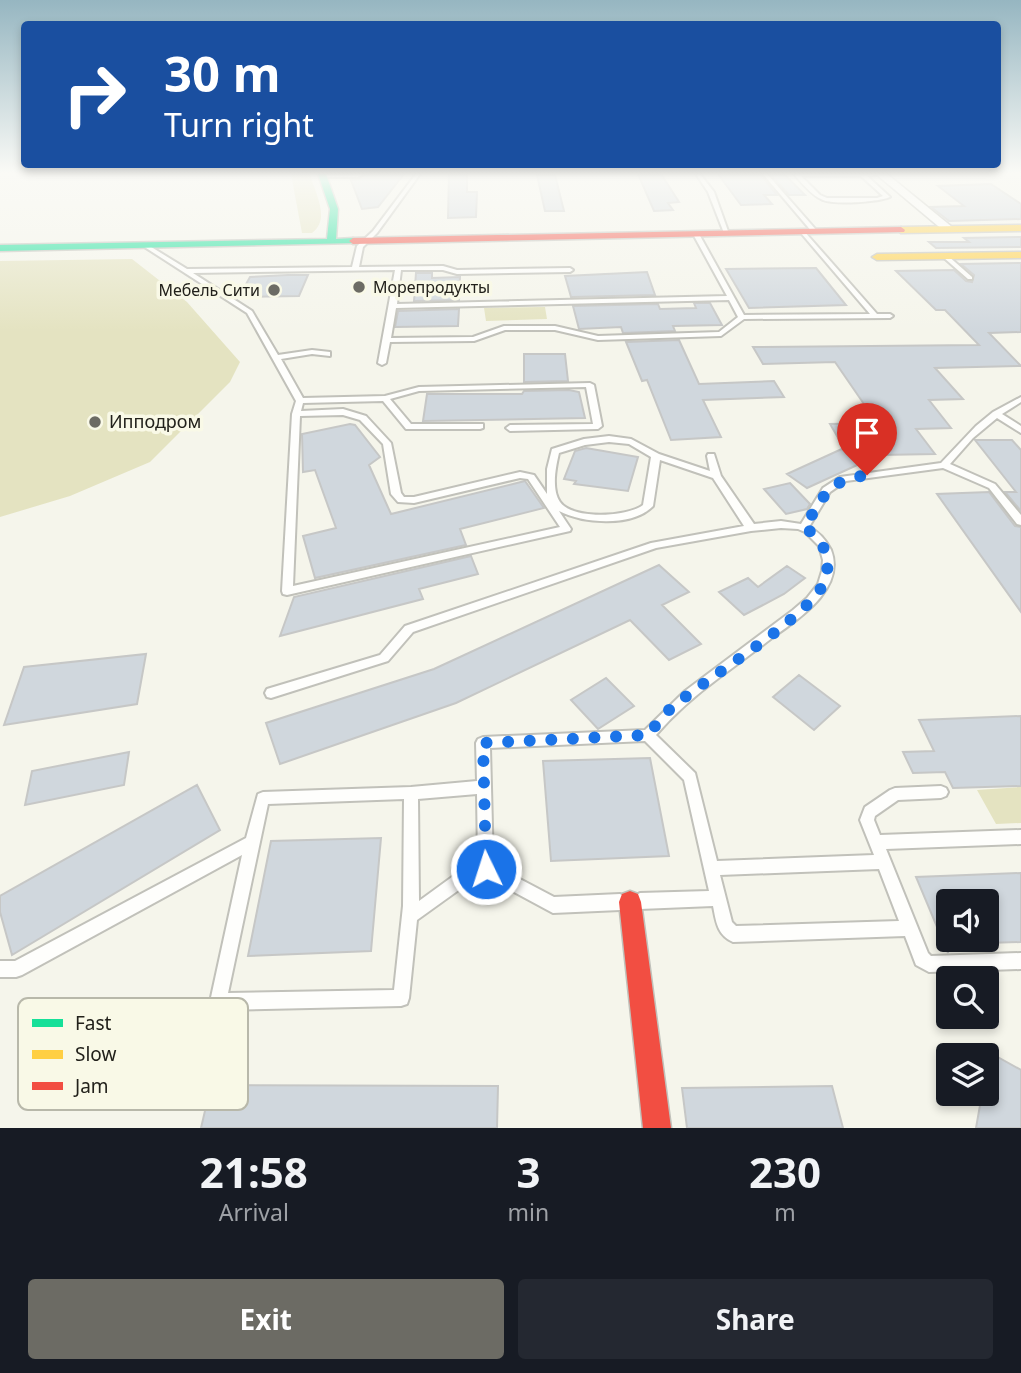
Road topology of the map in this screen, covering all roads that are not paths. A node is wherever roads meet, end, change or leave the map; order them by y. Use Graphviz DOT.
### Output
graph roads {
  1 [pos="332,227"];
  2 [pos="377,227"];
  3 [pos="725,227"];
  4 [pos="805,227"];
  5 [pos="945,227"];
  6 [pos="1021,228"];
  7 [pos="948,229"];
  8 [pos="809,232"];
  9 [pos="727,233"];
  10 [pos="696,234"];
  11 [pos="366,240"];
  12 [pos="331,241"];
  13 [pos="140,245"];
  14 [pos="0,247"];
  15 [pos="1021,255"];
  16 [pos="945,256"];
  17 [pos="877,257"];
  18 [pos="355,269"];
  19 [pos="398,269"];
  20 [pos="187,271"];
  21 [pos="570,271"];
  22 [pos="970,278"];
  23 [pos="731,298"];
  24 [pos="393,306"];
  25 [pos="876,316"];
  26 [pos="890,316"];
  27 [pos="742,317"];
  28 [pos="386,340"];
  29 [pos="327,354"];
  30 [pos="276,358"];
  31 [pos="382,363"];
  32 [pos="386,398"];
  33 [pos="1021,399"];
  34 [pos="300,401"];
  35 [pos="296,414"];
  36 [pos="996,414"];
  37 [pos="480,426"];
  38 [pos="510,428"];
  39 [pos="1021,430"];
  40 [pos="656,456"];
  41 [pos="711,456"];
  42 [pos="944,465"];
  43 [pos="716,476"];
  44 [pos="1021,522"];
  45 [pos="804,527"];
  46 [pos="751,528"];
  47 [pos="271,693"];
  48 [pos="648,735"];
  49 [pos="482,787"];
  50 [pos="941,792"];
  51 [pos="411,793"];
  52 [pos="1021,837"];
  53 [pos="252,842"];
  54 [pos="876,842"];
  55 [pos="884,862"];
  56 [pos="484,863"];
  57 [pos="711,868"];
  58 [pos="719,898"];
  59 [pos="630,902"];
  60 [pos="410,916"];
  61 [pos="910,928"];
  62 [pos="1021,961"];
  63 [pos="0,969"];
  64 [pos="219,998"];
  65 [pos="248,1001"];
  66 [pos="656,1128"];
  1 -- 12 [label="main road"];
  2 -- 11 [label="lane"];
  3 -- 9 [label="lane"];
  4 -- 8 [label="lane"];
  5 -- 7 [label="street"];
  6 -- 7 [label="main road"];
  7 -- 8 [label="main road"];
  8 -- 9 [label="main road"];
  8 -- 25 [label="lane"];
  9 -- 10 [label="main road"];
  10 -- 11 [label="main road"];
  10 -- 23 [label="lane"];
  11 -- 12 [label="main road"];
  11 -- 18 [label="lane"];
  12 -- 13 [label="main road"];
  13 -- 14 [label="main road"];
  13 -- 20 [label="lane"];
  15 -- 16 [label="main road"];
  16 -- 17 [label="main road"];
  16 -- 22 [label="lane"];
  18 -- 19 [label="lane"];
  18 -- 20 [label="lane"];
  19 -- 21 [label="lane"];
  19 -- 24 [label="lane"];
  20 -- 30 [label="lane"];
  23 -- 24 [label="lane"];
  23 -- 27 [label="lane"];
  24 -- 28 [label="lane"];
  25 -- 26 [label="lane"];
  25 -- 27 [label="lane"];
  27 -- 28 [label="lane"];
  28 -- 31 [label="lane"];
  29 -- 30 [label="lane"];
  30 -- 34 [label="lane"];
  32 -- 34 [label="lane"];
  32 -- 37 [label="lane"];
  32 -- 38 [label="lane"];
  33 -- 36 [label="lane"];
  34 -- 35 [label="lane"];
  35 -- 35 [label="lane"];
  36 -- 39 [label="lane"];
  36 -- 42 [label="lane"];
  40 -- 40 [label="lane"];
  40 -- 43 [label="lane"];
  41 -- 43 [label="lane"];
  42 -- 44 [label="lane"];
  42 -- 45 [label="lane"];
  43 -- 46 [label="lane"];
  45 -- 46 [label="lane"];
  45 -- 48 [label="lane"];
  46 -- 47 [label="lane"];
  48 -- 49 [label="lane"];
  48 -- 57 [label="lane"];
  49 -- 51 [label="lane"];
  49 -- 56 [label="lane"];
  50 -- 54 [label="lane"];
  51 -- 53 [label="lane"];
  51 -- 60 [label="lane"];
  52 -- 54 [label="lane"];
  53 -- 63 [label="lane"];
  53 -- 64 [label="lane"];
  54 -- 55 [label="lane"];
  55 -- 57 [label="lane"];
  55 -- 61 [label="lane"];
  56 -- 59 [label="lane"];
  56 -- 60 [label="lane"];
  57 -- 58 [label="lane"];
  58 -- 59 [label="lane"];
  58 -- 61 [label="lane"];
  59 -- 66 [label="main road"];
  60 -- 65 [label="lane"];
  61 -- 62 [label="lane"];
}
